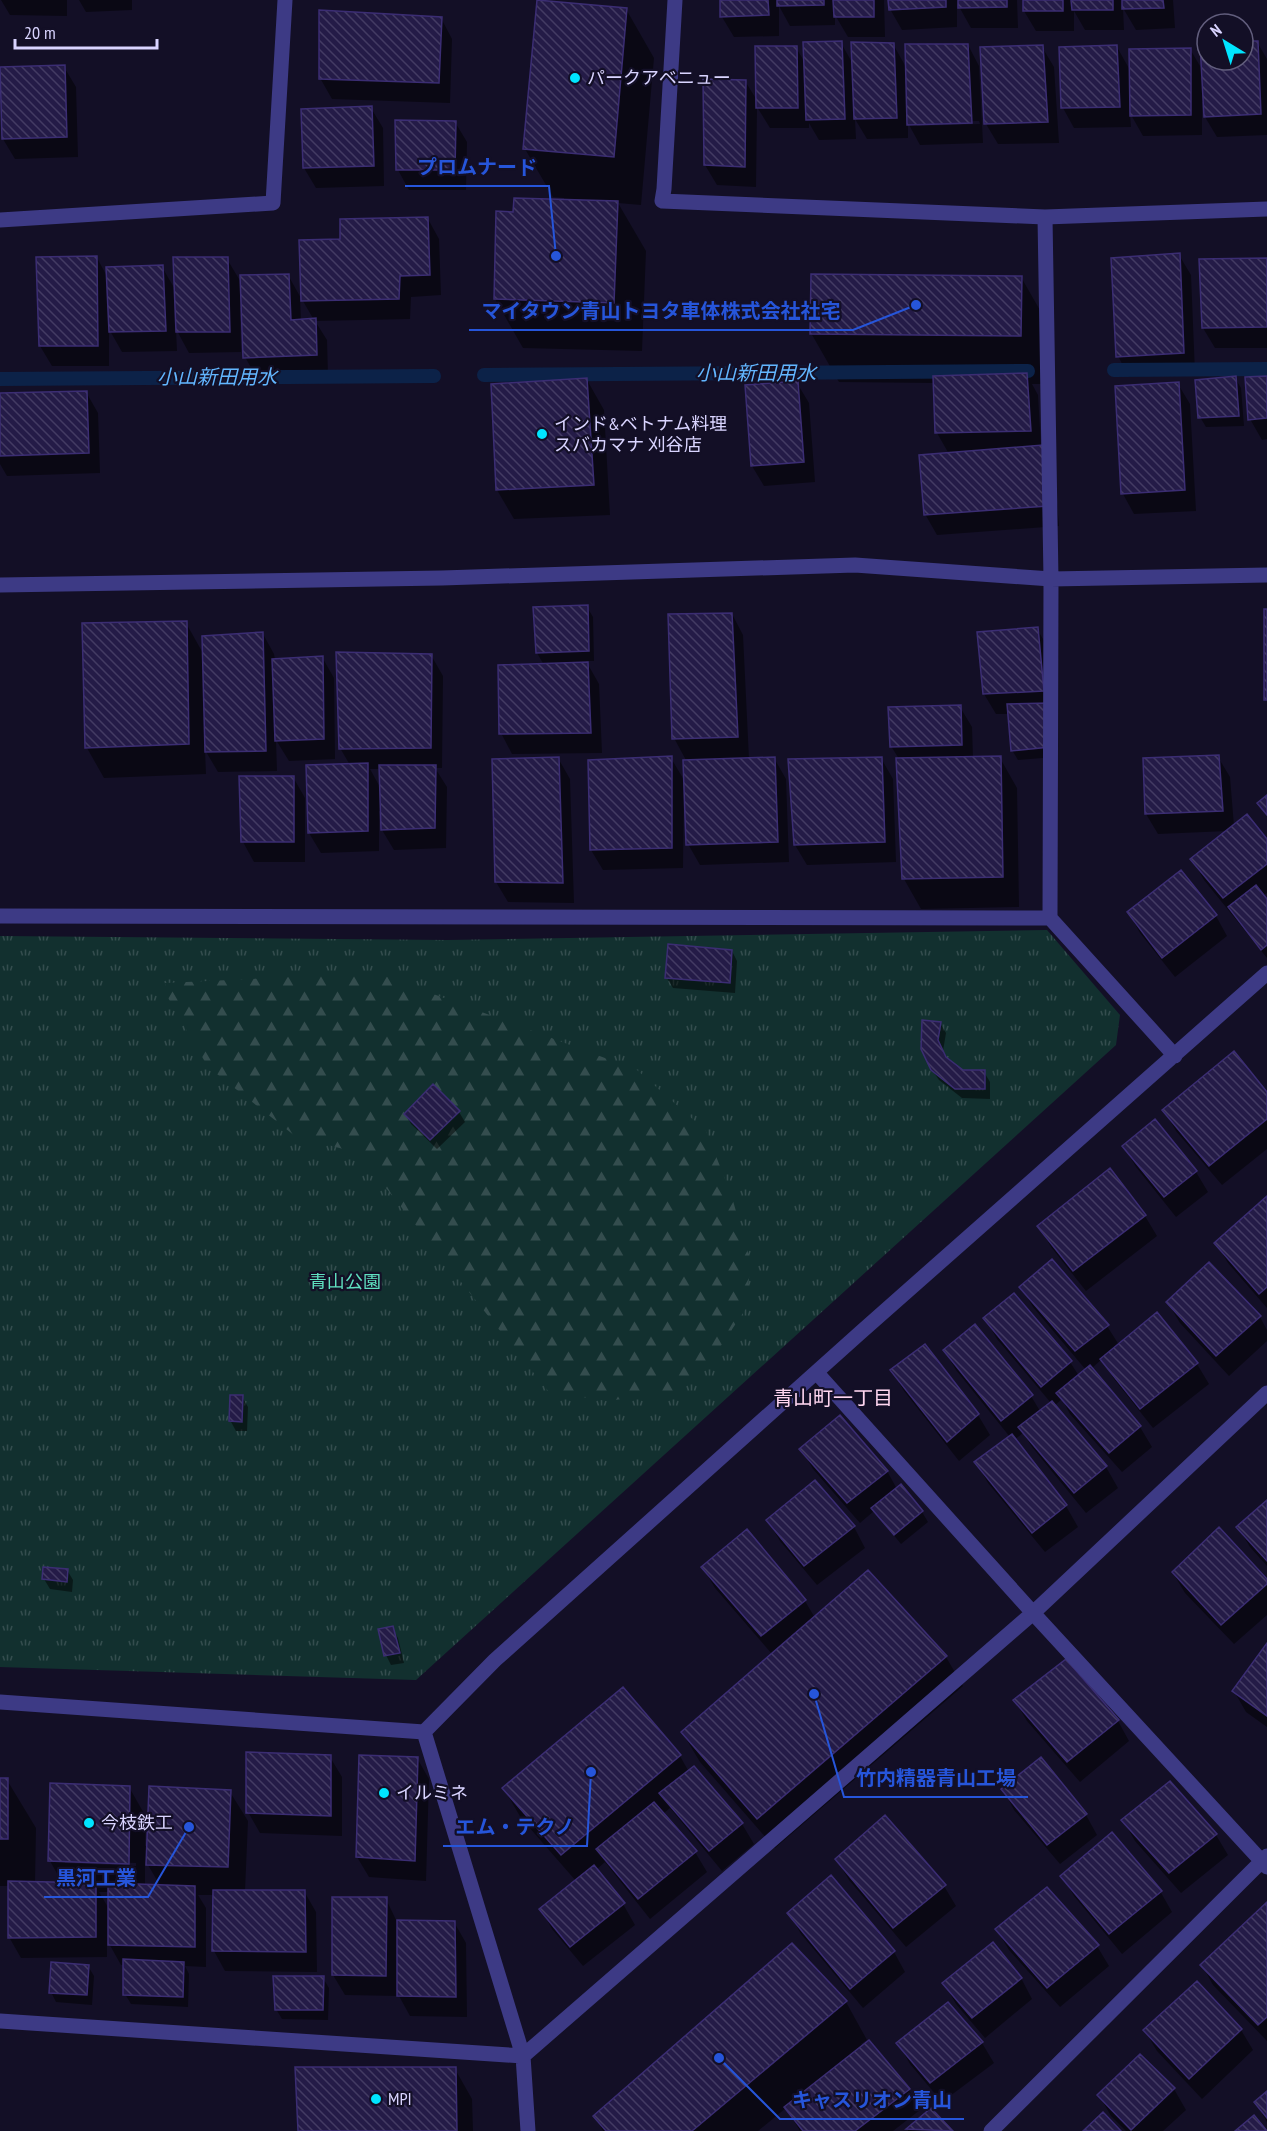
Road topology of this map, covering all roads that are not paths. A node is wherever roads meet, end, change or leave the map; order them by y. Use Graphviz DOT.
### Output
graph roads {
  1 [pos="285,0"];
  2 [pos="675,0"];
  3 [pos="1267,209"];
  4 [pos="1045,217"];
  5 [pos="0,220"];
  6 [pos="1267,575"];
  7 [pos="1051,579"];
  8 [pos="0,585"];
  9 [pos="0,916"];
  10 [pos="1050,918"];
  11 [pos="1267,973"];
  12 [pos="1175,1056"];
  13 [pos="817,1373"];
  14 [pos="1267,1393"];
  15 [pos="1033,1613"];
  16 [pos="0,1702"];
  17 [pos="424,1732"];
  18 [pos="1265,1862"];
  19 [pos="0,2022"];
  20 [pos="523,2056"];
  21 [pos="528,2131"];
  22 [pos="991,2131"];
  1 -- 5 [label="street"];
  2 -- 4 [label="street"];
  3 -- 4 [label="street"];
  4 -- 7 [label="street"];
  6 -- 7 [label="street"];
  7 -- 8 [label="street"];
  7 -- 10 [label="street"];
  9 -- 10 [label="street"];
  10 -- 12 [label="street"];
  11 -- 12 [label="street"];
  12 -- 13 [label="street"];
  13 -- 15 [label="street"];
  13 -- 17 [label="street"];
  14 -- 15 [label="street"];
  15 -- 18 [label="street"];
  15 -- 20 [label="street"];
  16 -- 17 [label="street"];
  17 -- 20 [label="street"];
  18 -- 22 [label="street"];
  19 -- 20 [label="street"];
  20 -- 21 [label="street"];
}
